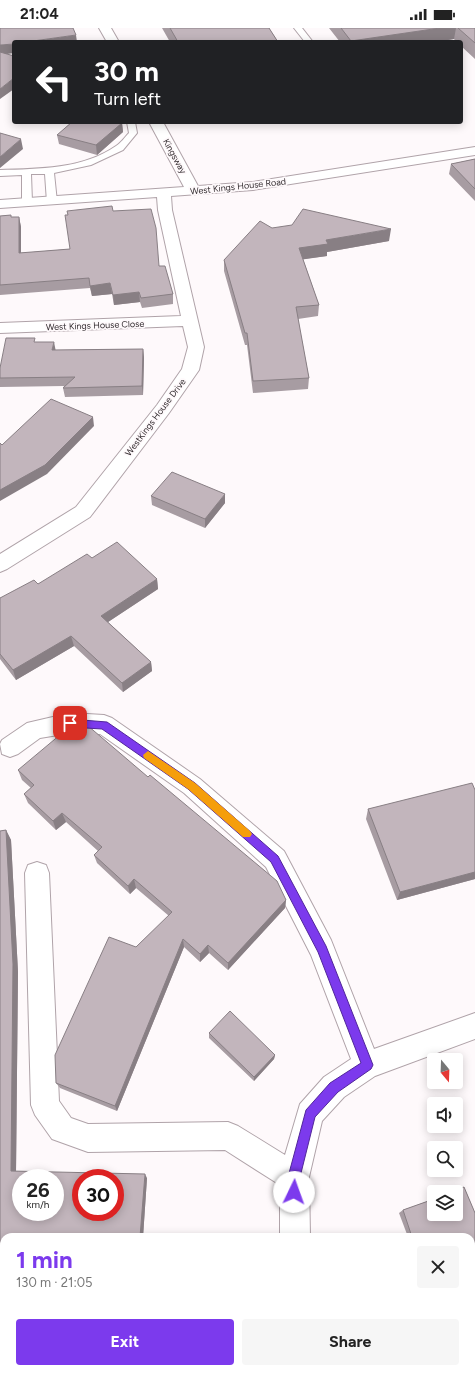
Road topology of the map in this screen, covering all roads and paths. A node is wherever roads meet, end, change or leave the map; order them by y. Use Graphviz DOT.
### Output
graph roads {
  1 [pos="105,28"];
  2 [pos="298,28"];
  3 [pos="112,40"];
  4 [pos="307,40"];
  5 [pos="131,124"];
  6 [pos="157,124"];
  7 [pos="475,151"];
  8 [pos="49,171"];
  9 [pos="0,173"];
  10 [pos="26,173"];
  11 [pos="194,191"];
  12 [pos="164,193"];
  13 [pos="27,202"];
  14 [pos="52,202"];
  15 [pos="0,204"];
  16 [pos="190,321"];
  17 [pos="0,328"];
  18 [pos="0,564"];
  19 [pos="10,746"];
  20 [pos="37,873"];
  21 [pos="475,1026"];
  22 [pos="367,1065"];
  23 [pos="294,1177"];
  24 [pos="295,1233"];
  1 -- 3 [label="street"];
  2 -- 4 [label="lane"];
  5 -- 8 [label="lane"];
  6 -- 11 [label="street, Kingsway"];
  7 -- 11 [label="street, West Kings House Road"];
  8 -- 10 [label="lane"];
  8 -- 14 [label="lane"];
  9 -- 10 [label="lane"];
  10 -- 13 [label="lane"];
  11 -- 12 [label="street, West Kings House Road"];
  12 -- 14 [label="street, West Kings House Road"];
  12 -- 16 [label="street, WestKings House Drive"];
  13 -- 14 [label="street, West Kings House Road"];
  13 -- 15 [label="street, West Kings House Road"];
  16 -- 17 [label="street, West Kings House Close"];
  16 -- 18 [label="street, WestKings House Drive"];
  19 -- 22 [label="street"];
  20 -- 23 [label="street"];
  21 -- 22 [label="street"];
  22 -- 23 [label="street"];
  23 -- 24 [label="street"];
}
